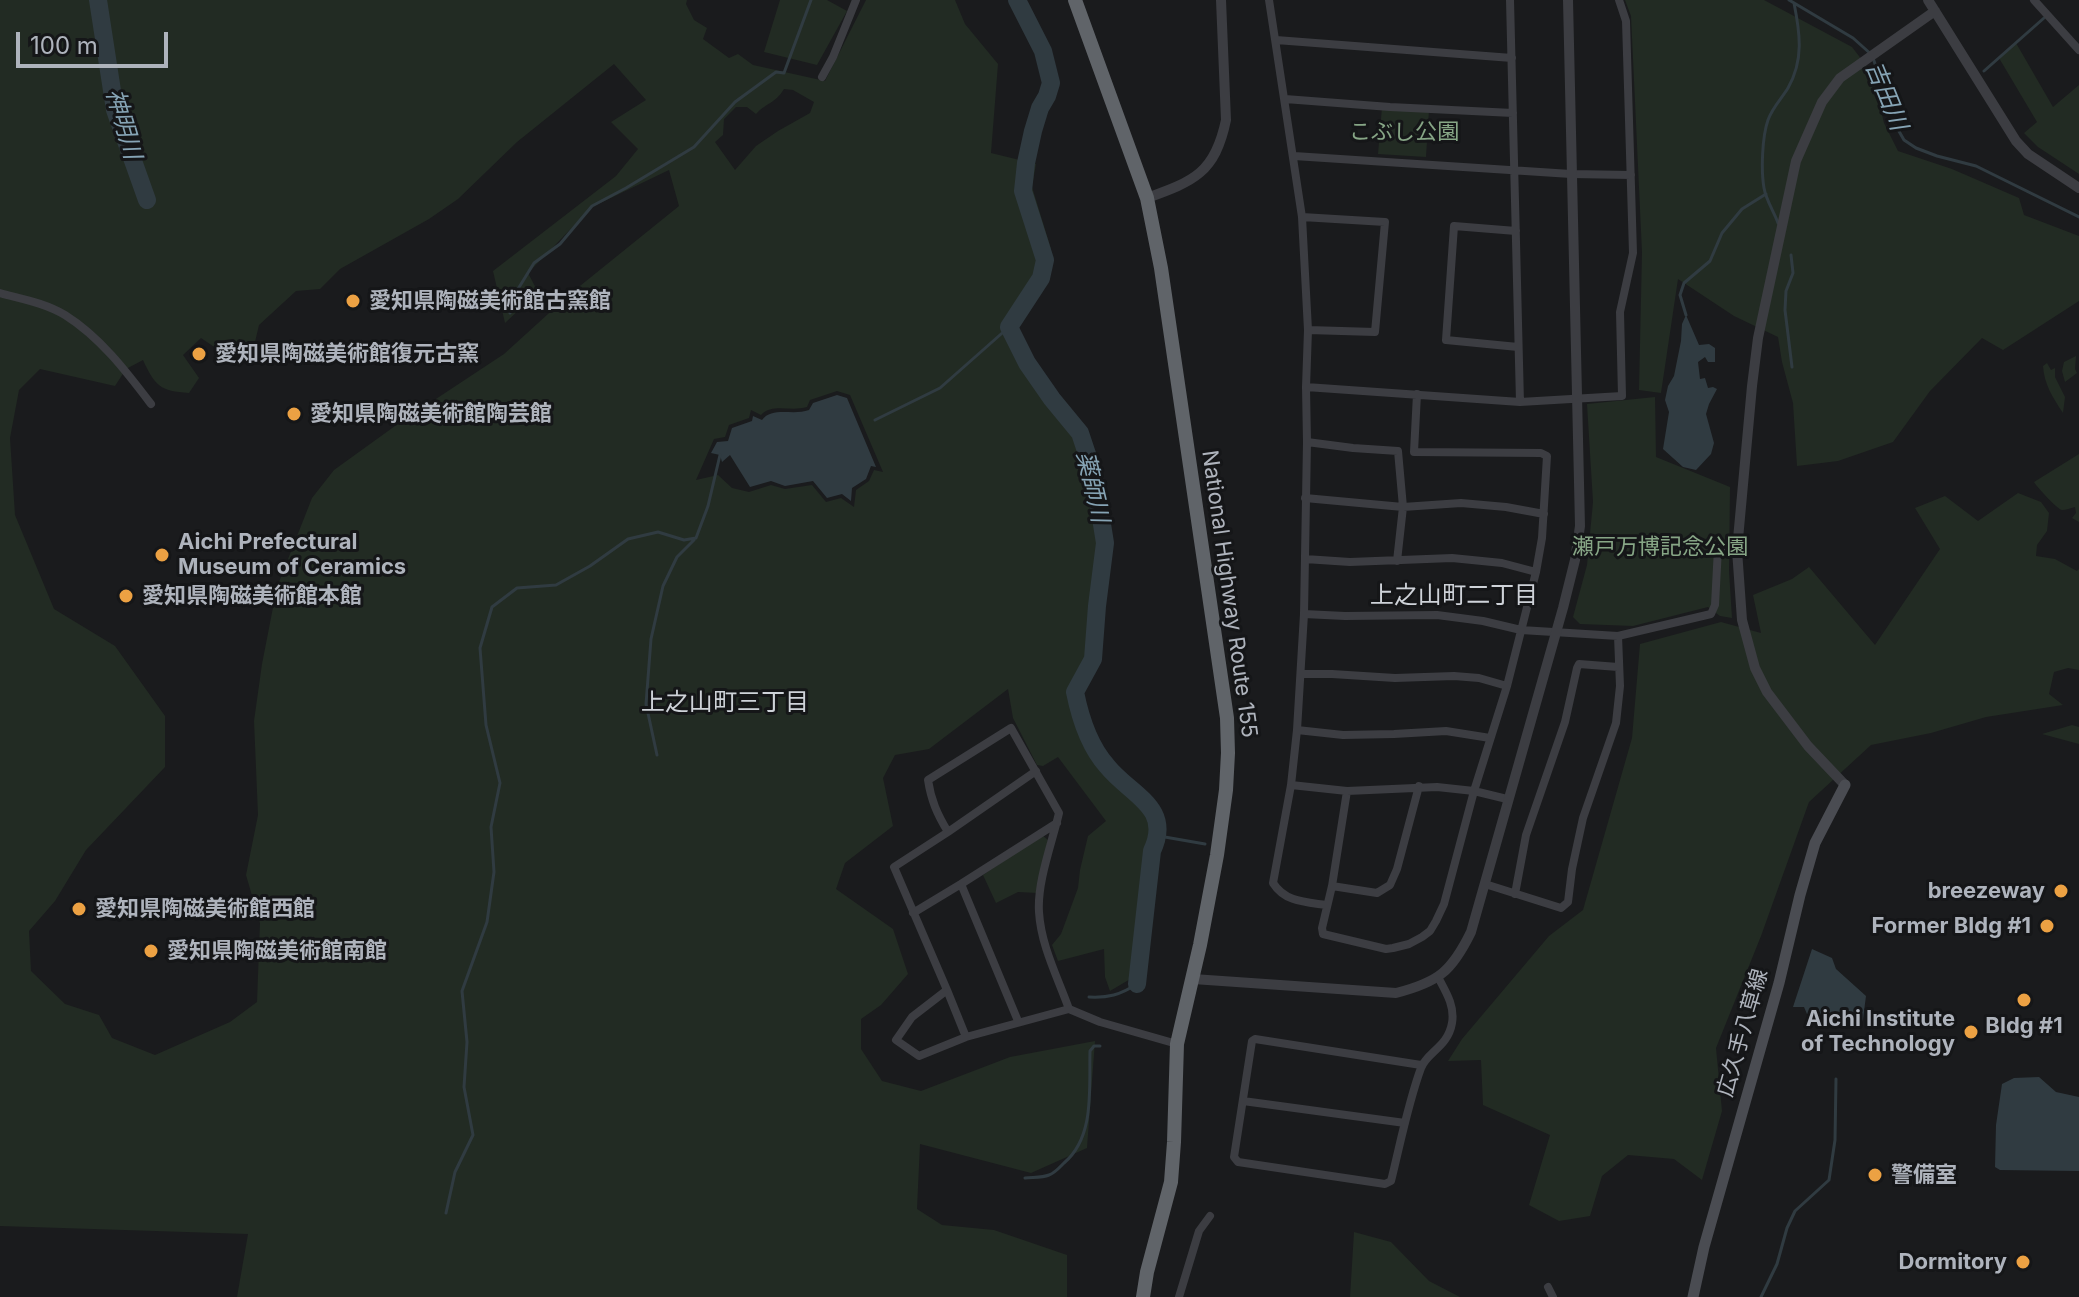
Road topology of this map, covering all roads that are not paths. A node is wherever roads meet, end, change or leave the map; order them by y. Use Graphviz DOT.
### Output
graph roads {
  1 [pos="856,0"];
  2 [pos="1075,0"];
  3 [pos="1221,0"];
  4 [pos="1269,0"];
  5 [pos="1509,0"];
  6 [pos="1568,0"];
  7 [pos="1619,0"];
  8 [pos="1928,0"];
  9 [pos="2034,0"];
  10 [pos="1935,11"];
  11 [pos="1276,40"];
  12 [pos="2079,50"];
  13 [pos="1512,58"];
  14 [pos="822,77"];
  15 [pos="1285,99"];
  16 [pos="1513,113"];
  17 [pos="1294,156"];
  18 [pos="1515,170"];
  19 [pos="1571,174"];
  20 [pos="1631,175"];
  21 [pos="2079,188"];
  22 [pos="1147,198"];
  23 [pos="1302,217"];
  24 [pos="1516,231"];
  25 [pos="0,293"];
  26 [pos="1308,330"];
  27 [pos="1518,347"];
  28 [pos="1306,387"];
  29 [pos="1417,394"];
  30 [pos="1578,398"];
  31 [pos="1520,402"];
  32 [pos="151,404"];
  33 [pos="1307,442"];
  34 [pos="1305,498"];
  35 [pos="1403,507"];
  36 [pos="1544,514"];
  37 [pos="1737,548"];
  38 [pos="1305,559"];
  39 [pos="1397,561"];
  40 [pos="1536,572"];
  41 [pos="1304,614"];
  42 [pos="1521,630"];
  43 [pos="1556,631"];
  44 [pos="1618,636"];
  45 [pos="1618,667"];
  46 [pos="1301,674"];
  47 [pos="1507,686"];
  48 [pos="1297,730"];
  49 [pos="1490,738"];
  50 [pos="1036,771"];
  51 [pos="1291,785"];
  52 [pos="1845,785"];
  53 [pos="1419,786"];
  54 [pos="1347,791"];
  55 [pos="1474,791"];
  56 [pos="1507,799"];
  57 [pos="1057,823"];
  58 [pos="948,832"];
  59 [pos="961,884"];
  60 [pos="1485,884"];
  61 [pos="1332,886"];
  62 [pos="1515,894"];
  63 [pos="1326,905"];
  64 [pos="913,913"];
  65 [pos="1438,977"];
  66 [pos="1193,979"];
  67 [pos="947,990"];
  68 [pos="1069,1009"];
  69 [pos="1018,1021"];
  70 [pos="966,1037"];
  71 [pos="1177,1044"];
  72 [pos="1421,1065"];
  73 [pos="1243,1101"];
  74 [pos="1405,1123"];
  75 [pos="1210,1216"];
  76 [pos="1548,1287"];
  77 [pos="1143,1297"];
  78 [pos="1179,1297"];
  79 [pos="1553,1297"];
  80 [pos="1693,1297"];
  1 -- 14 [label="street"];
  2 -- 22 [label="highway, National Highway Route 155"];
  3 -- 22 [label="street"];
  4 -- 11 [label="street"];
  5 -- 13 [label="street"];
  6 -- 19 [label="street"];
  7 -- 20 [label="street"];
  8 -- 10 [label="street"];
  9 -- 12 [label="street"];
  10 -- 21 [label="street"];
  10 -- 37 [label="street"];
  11 -- 13 [label="street"];
  11 -- 15 [label="street"];
  13 -- 16 [label="street"];
  15 -- 16 [label="street"];
  15 -- 17 [label="street"];
  16 -- 18 [label="street"];
  17 -- 18 [label="street"];
  17 -- 23 [label="street"];
  18 -- 19 [label="street"];
  18 -- 24 [label="street"];
  19 -- 20 [label="street"];
  19 -- 30 [label="street"];
  20 -- 30 [label="street"];
  22 -- 66 [label="highway, National Highway Route 155"];
  23 -- 26 [label="street"];
  23 -- 26 [label="street"];
  24 -- 27 [label="street"];
  24 -- 27 [label="street"];
  25 -- 32 [label="street"];
  26 -- 28 [label="street"];
  27 -- 31 [label="street"];
  28 -- 29 [label="street"];
  28 -- 33 [label="street"];
  29 -- 31 [label="street"];
  29 -- 36 [label="street"];
  30 -- 31 [label="street"];
  30 -- 43 [label="street"];
  33 -- 34 [label="street"];
  33 -- 35 [label="street"];
  34 -- 35 [label="street"];
  34 -- 38 [label="street"];
  35 -- 36 [label="street"];
  35 -- 39 [label="street"];
  36 -- 40 [label="street"];
  37 -- 44 [label="street"];
  37 -- 52 [label="street"];
  38 -- 39 [label="street"];
  38 -- 41 [label="street"];
  39 -- 40 [label="street"];
  40 -- 42 [label="street"];
  41 -- 42 [label="street"];
  41 -- 46 [label="street"];
  42 -- 43 [label="street"];
  42 -- 47 [label="street"];
  43 -- 44 [label="street"];
  43 -- 56 [label="street"];
  44 -- 45 [label="street"];
  45 -- 62 [label="street"];
  45 -- 62 [label="street"];
  46 -- 47 [label="street"];
  46 -- 48 [label="street"];
  47 -- 49 [label="street"];
  48 -- 49 [label="street"];
  48 -- 51 [label="street"];
  49 -- 55 [label="street"];
  50 -- 57 [label="street"];
  50 -- 58 [label="street"];
  50 -- 58 [label="street"];
  51 -- 54 [label="street"];
  51 -- 63 [label="street"];
  52 -- 80 [label="main road, 広久手八草線"];
  53 -- 54 [label="street"];
  53 -- 55 [label="street"];
  53 -- 61 [label="street"];
  54 -- 61 [label="street"];
  55 -- 56 [label="street"];
  55 -- 63 [label="street"];
  56 -- 60 [label="street"];
  57 -- 59 [label="street"];
  57 -- 68 [label="street"];
  58 -- 64 [label="street"];
  59 -- 64 [label="street"];
  59 -- 69 [label="street"];
  60 -- 62 [label="street"];
  60 -- 65 [label="street"];
  61 -- 63 [label="street"];
  64 -- 67 [label="street"];
  65 -- 66 [label="street"];
  65 -- 72 [label="street"];
  66 -- 71 [label="highway, National Highway Route 155"];
  67 -- 70 [label="street"];
  67 -- 70 [label="street"];
  68 -- 69 [label="street"];
  68 -- 71 [label="street"];
  69 -- 70 [label="street"];
  71 -- 77 [label="highway, National Highway Route 155"];
  72 -- 73 [label="street"];
  72 -- 74 [label="street"];
  73 -- 74 [label="street"];
  73 -- 74 [label="street"];
  75 -- 78 [label="street"];
  76 -- 79 [label="street"];
}
